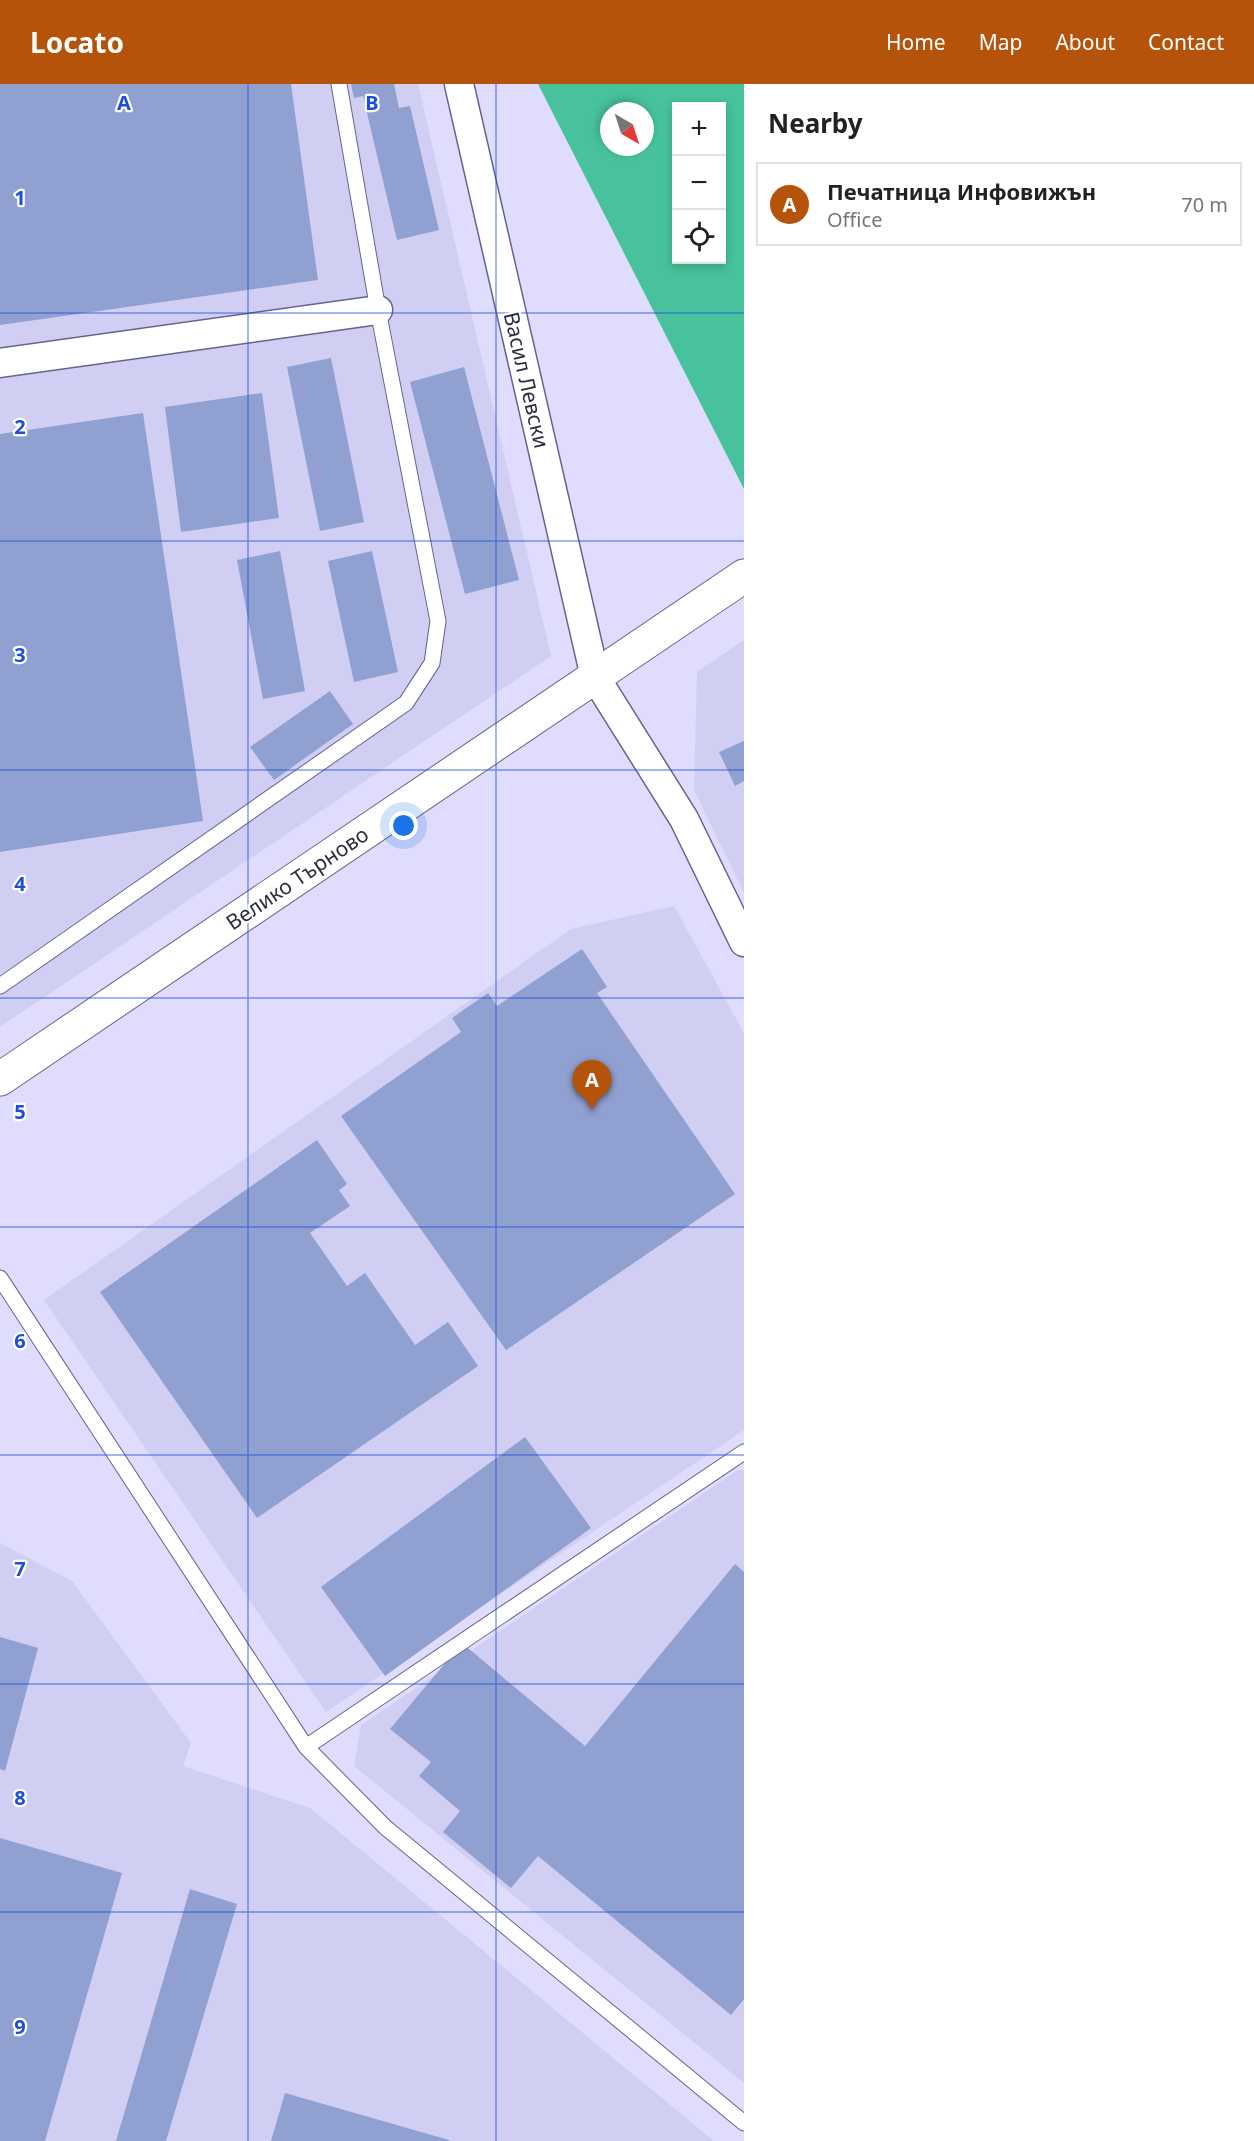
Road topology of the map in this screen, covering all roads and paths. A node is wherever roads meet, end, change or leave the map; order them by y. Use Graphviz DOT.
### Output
graph roads {
  1 [pos="339,84"];
  2 [pos="459,84"];
  3 [pos="378,310"];
  4 [pos="0,363"];
  5 [pos="743,580"];
  6 [pos="595,677"];
  7 [pos="744,942"];
  8 [pos="0,986"];
  9 [pos="0,1079"];
  10 [pos="0,1278"];
  11 [pos="744,1452"];
  12 [pos="306,1747"];
  13 [pos="744,2123"];
  1 -- 3 [label="lane"];
  2 -- 6 [label="street, Васил Левски"];
  3 -- 4 [label="street"];
  3 -- 8 [label="lane"];
  5 -- 6 [label="street, Велико Търново"];
  6 -- 7 [label="street, Васил Левски"];
  6 -- 9 [label="street, Велико Търново"];
  10 -- 12 [label="lane"];
  11 -- 12 [label="lane"];
  12 -- 13 [label="lane"];
}
